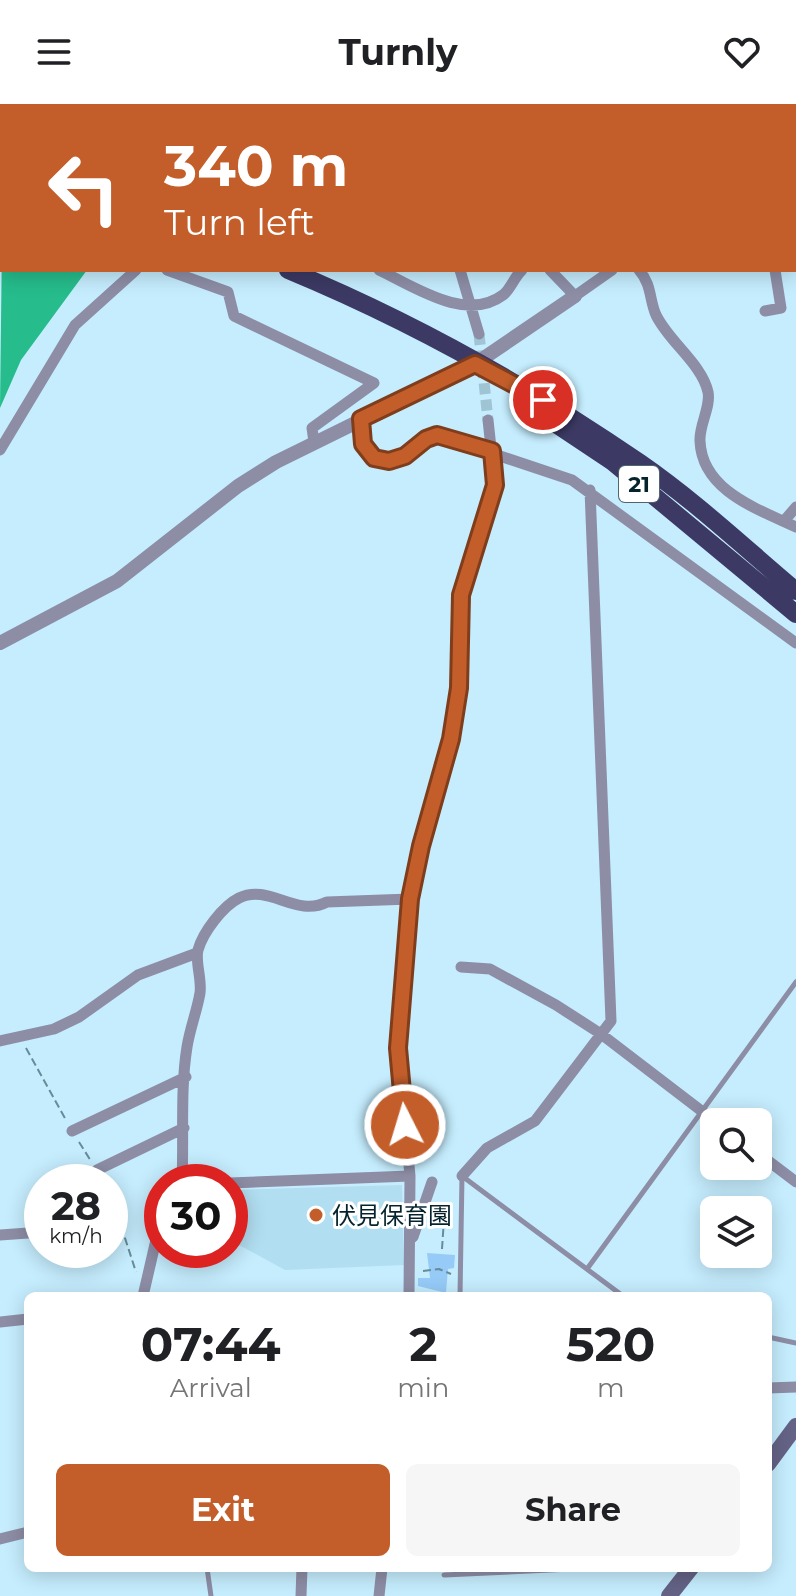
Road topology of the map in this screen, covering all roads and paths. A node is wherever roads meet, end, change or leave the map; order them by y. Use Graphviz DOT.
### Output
graph roads {
  1 [pos="134,272"];
  2 [pos="173,272"];
  3 [pos="293,272"];
  4 [pos="383,272"];
  5 [pos="461,272"];
  6 [pos="521,272"];
  7 [pos="552,272"];
  8 [pos="609,272"];
  9 [pos="641,272"];
  10 [pos="775,272"];
  11 [pos="575,296"];
  12 [pos="470,304"];
  13 [pos="765,311"];
  14 [pos="479,334"];
  15 [pos="475,364"];
  16 [pos="361,419"];
  17 [pos="488,420"];
  18 [pos="314,442"];
  19 [pos="0,450"];
  20 [pos="492,451"];
  21 [pos="590,490"];
  22 [pos="796,507"];
  23 [pos="784,521"];
  24 [pos="796,527"];
  25 [pos="794,583"];
  26 [pos="796,614"];
  27 [pos="0,643"];
  28 [pos="796,643"];
  29 [pos="410,899"];
  30 [pos="197,953"];
  31 [pos="461,967"];
  32 [pos="796,982"];
  33 [pos="601,1034"];
  34 [pos="20,1038"];
  35 [pos="0,1041"];
  36 [pos="186,1077"];
  37 [pos="707,1108"];
  38 [pos="700,1111"];
  39 [pos="700,1117"];
  40 [pos="184,1128"];
  41 [pos="72,1131"];
  42 [pos="93,1164"];
  43 [pos="109,1164"];
  44 [pos="183,1164"];
  45 [pos="772,1164"];
  46 [pos="410,1176"];
  47 [pos="462,1176"];
  48 [pos="248,1182"];
  49 [pos="432,1182"];
  50 [pos="796,1182"];
  51 [pos="460,1219"];
  52 [pos="24,1233"];
  53 [pos="0,1235"];
  54 [pos="410,1245"];
  55 [pos="128,1249"];
  56 [pos="442,1249"];
  57 [pos="149,1268"];
  58 [pos="587,1269"];
  59 [pos="461,1272"];
  60 [pos="410,1273"];
  61 [pos="142,1292"];
  62 [pos="144,1292"];
  63 [pos="409,1292"];
  64 [pos="460,1292"];
  65 [pos="618,1292"];
  66 [pos="24,1319"];
  67 [pos="0,1322"];
  68 [pos="772,1338"];
  69 [pos="796,1343"];
  70 [pos="796,1387"];
  71 [pos="772,1388"];
  72 [pos="796,1426"];
  73 [pos="772,1459"];
  74 [pos="24,1533"];
  75 [pos="0,1539"];
  76 [pos="208,1572"];
  77 [pos="302,1572"];
  78 [pos="382,1572"];
  79 [pos="507,1572"];
  80 [pos="688,1572"];
  81 [pos="444,1575"];
  82 [pos="211,1596"];
  83 [pos="301,1596"];
  84 [pos="379,1596"];
  85 [pos="669,1596"];
  1 -- 19 [label="street"];
  2 -- 18 [label="street"];
  3 -- 15 [label="highway, 21"];
  4 -- 12 [label="street"];
  5 -- 12 [label="street"];
  6 -- 12 [label="street"];
  7 -- 11 [label="street"];
  8 -- 11 [label="street"];
  9 -- 23 [label="street"];
  10 -- 13 [label="street"];
  11 -- 15 [label="street"];
  12 -- 14 [label="street"];
  15 -- 16 [label="street"];
  15 -- 25 [label="highway, 21"];
  15 -- 26 [label="highway, 21"];
  16 -- 18 [label="street"];
  16 -- 20 [label="street"];
  17 -- 20 [label="street"];
  18 -- 27 [label="street"];
  20 -- 21 [label="street"];
  20 -- 29 [label="street"];
  21 -- 28 [label="street"];
  21 -- 33 [label="street"];
  22 -- 23 [label="street"];
  23 -- 24 [label="street"];
  29 -- 30 [label="street"];
  29 -- 46 [label="street"];
  30 -- 34 [label="street"];
  30 -- 36 [label="street"];
  31 -- 33 [label="street"];
  32 -- 37 [label="lane"];
  33 -- 38 [label="street"];
  33 -- 47 [label="street"];
  34 -- 35 [label="street"];
  34 -- 41 [label="path"];
  36 -- 40 [label="street"];
  36 -- 41 [label="street"];
  39 -- 58 [label="lane"];
  40 -- 43 [label="street"];
  40 -- 44 [label="street"];
  41 -- 42 [label="path"];
  45 -- 50 [label="street"];
  46 -- 48 [label="street"];
  46 -- 54 [label="street"];
  47 -- 51 [label="lane"];
  47 -- 58 [label="lane"];
  49 -- 54 [label="street"];
  51 -- 56 [label="path"];
  51 -- 59 [label="lane"];
  52 -- 53 [label="street"];
  54 -- 60 [label="street"];
  55 -- 61 [label="path"];
  57 -- 62 [label="street"];
  58 -- 65 [label="lane"];
  59 -- 60 [label="path"];
  59 -- 64 [label="lane"];
  60 -- 63 [label="street"];
  66 -- 67 [label="street"];
  68 -- 69 [label="lane"];
  70 -- 71 [label="street"];
  72 -- 73 [label="main road"];
  74 -- 75 [label="street"];
  76 -- 82 [label="lane"];
  77 -- 83 [label="street"];
  78 -- 84 [label="street"];
  79 -- 81 [label="lane"];
  80 -- 85 [label="main road"];
}
